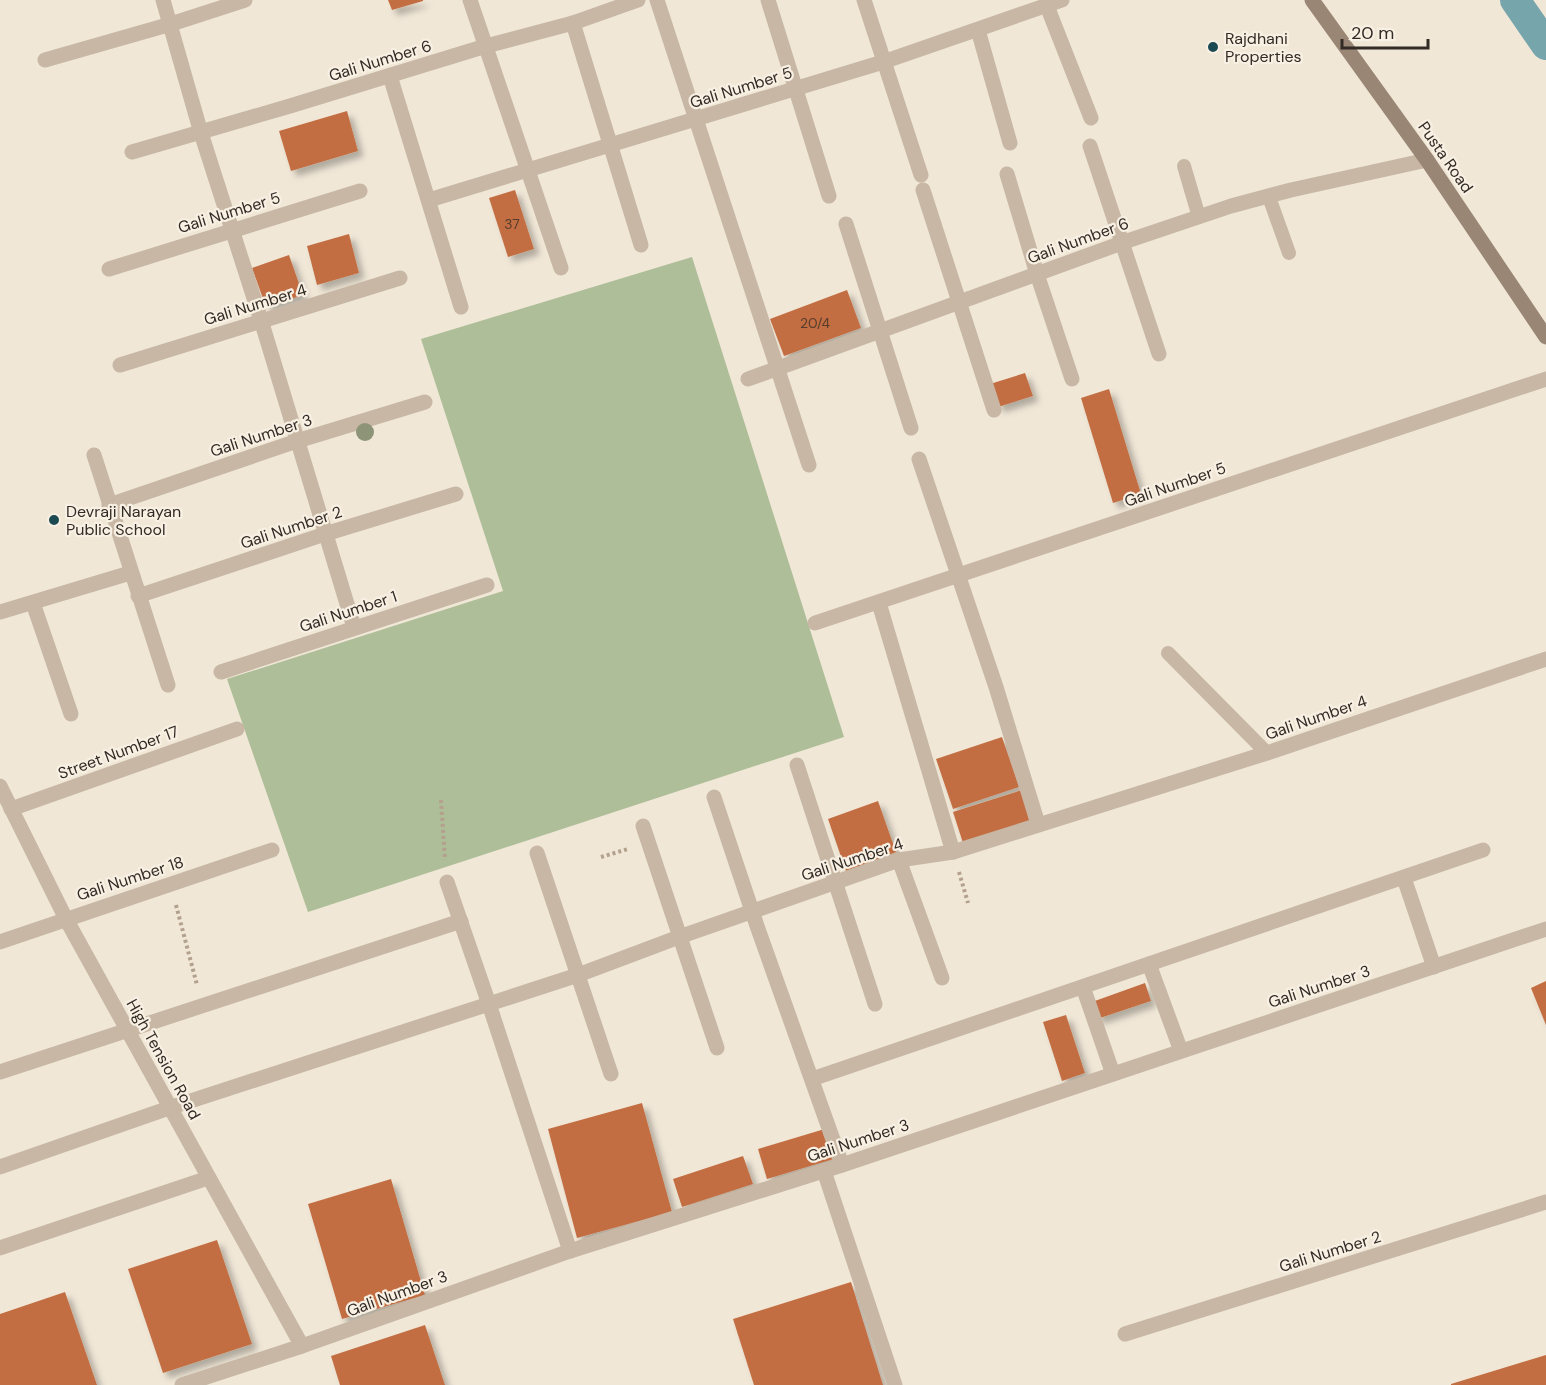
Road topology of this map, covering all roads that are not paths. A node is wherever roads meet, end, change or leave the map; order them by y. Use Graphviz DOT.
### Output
graph roads {
  1 [pos="163,0"];
  2 [pos="245,0"];
  3 [pos="470,0"];
  4 [pos="638,0"];
  5 [pos="657,0"];
  6 [pos="768,0"];
  7 [pos="864,0"];
  8 [pos="1062,0"];
  9 [pos="1312,0"];
  10 [pos="1047,6"];
  11 [pos="573,23"];
  12 [pos="171,24"];
  13 [pos="978,30"];
  14 [pos="486,46"];
  15 [pos="45,60"];
  16 [pos="883,62"];
  17 [pos="390,75"];
  18 [pos="796,89"];
  19 [pos="1091,118"];
  20 [pos="696,120"];
  21 [pos="201,133"];
  22 [pos="1010,143"];
  23 [pos="610,145"];
  24 [pos="1090,146"];
  25 [pos="132,152"];
  26 [pos="1426,160"];
  27 [pos="1184,165"];
  28 [pos="528,170"];
  29 [pos="1007,174"];
  30 [pos="360,190"];
  31 [pos="829,196"];
  32 [pos="1269,196"];
  33 [pos="429,200"];
  34 [pos="1199,217"];
  35 [pos="846,224"];
  36 [pos="232,230"];
  37 [pos="1122,243"];
  38 [pos="641,245"];
  39 [pos="1289,253"];
  40 [pos="561,268"];
  41 [pos="109,269"];
  42 [pos="1037,274"];
  43 [pos="400,278"];
  44 [pos="959,302"];
  45 [pos="461,307"];
  46 [pos="261,320"];
  47 [pos="880,331"];
  48 [pos="1546,337"];
  49 [pos="1159,354"];
  50 [pos="120,365"];
  51 [pos="777,368"];
  52 [pos="748,379"];
  53 [pos="1072,379"];
  54 [pos="1546,379"];
  55 [pos="425,402"];
  56 [pos="994,410"];
  57 [pos="911,428"];
  58 [pos="297,441"];
  59 [pos="93,454"];
  60 [pos="919,459"];
  61 [pos="809,465"];
  62 [pos="456,494"];
  63 [pos="109,505"];
  64 [pos="325,534"];
  65 [pos="130,573"];
  66 [pos="958,576"];
  67 [pos="487,585"];
  68 [pos="138,596"];
  69 [pos="33,603"];
  70 [pos="879,603"];
  71 [pos="0,612"];
  72 [pos="815,623"];
  73 [pos="354,627"];
  74 [pos="1168,653"];
  75 [pos="1546,659"];
  76 [pos="221,672"];
  77 [pos="168,685"];
  78 [pos="71,714"];
  79 [pos="237,729"];
  80 [pos="1267,753"];
  81 [pos="797,765"];
  82 [pos="0,786"];
  83 [pos="714,797"];
  84 [pos="12,809"];
  85 [pos="1038,824"];
  86 [pos="643,826"];
  87 [pos="272,850"];
  88 [pos="1483,850"];
  89 [pos="953,852"];
  90 [pos="537,853"];
  91 [pos="899,860"];
  92 [pos="1404,878"];
  93 [pos="447,882"];
  94 [pos="836,883"];
  95 [pos="752,912"];
  96 [pos="66,919"];
  97 [pos="461,921"];
  98 [pos="1546,929"];
  99 [pos="680,937"];
  100 [pos="0,942"];
  101 [pos="1149,964"];
  102 [pos="1434,967"];
  103 [pos="578,975"];
  104 [pos="942,978"];
  105 [pos="1083,987"];
  106 [pos="489,1004"];
  107 [pos="875,1004"];
  108 [pos="128,1030"];
  109 [pos="717,1047"];
  110 [pos="1181,1052"];
  111 [pos="0,1072"];
  112 [pos="612,1074"];
  113 [pos="1113,1074"];
  114 [pos="812,1079"];
  115 [pos="172,1107"];
  116 [pos="842,1165"];
  117 [pos="0,1167"];
  118 [pos="824,1171"];
  119 [pos="208,1178"];
  120 [pos="1546,1202"];
  121 [pos="0,1248"];
  122 [pos="570,1251"];
  123 [pos="1125,1334"];
  124 [pos="302,1346"];
  125 [pos="182,1385"];
  126 [pos="895,1385"];
  1 -- 12 [label="street"];
  2 -- 12 [label="street"];
  3 -- 14 [label="street"];
  4 -- 11 [label="street, Gali Number 6"];
  5 -- 20 [label="street"];
  6 -- 18 [label="street"];
  7 -- 16 [label="street"];
  8 -- 10 [label="street, Gali Number 5"];
  9 -- 26 [label="main road, Pusta Road"];
  10 -- 13 [label="street, Gali Number 5"];
  10 -- 19 [label="street"];
  11 -- 14 [label="street, Gali Number 6"];
  11 -- 23 [label="street"];
  12 -- 15 [label="street"];
  12 -- 21 [label="street"];
  13 -- 16 [label="street, Gali Number 5"];
  13 -- 22 [label="street"];
  14 -- 17 [label="street, Gali Number 6"];
  14 -- 28 [label="street"];
  16 -- 18 [label="street, Gali Number 5"];
  16 -- 44 [label="street"];
  17 -- 21 [label="street, Gali Number 6"];
  17 -- 33 [label="street"];
  18 -- 20 [label="street, Gali Number 5"];
  18 -- 31 [label="street"];
  20 -- 23 [label="street, Gali Number 5"];
  20 -- 51 [label="street"];
  21 -- 25 [label="street, Gali Number 6"];
  21 -- 36 [label="street"];
  23 -- 28 [label="street, Gali Number 5"];
  23 -- 38 [label="street"];
  24 -- 37 [label="street"];
  26 -- 32 [label="street, Gali Number 6"];
  26 -- 48 [label="main road, Pusta Road"];
  27 -- 34 [label="lane"];
  28 -- 33 [label="street, Gali Number 5"];
  28 -- 40 [label="street"];
  29 -- 42 [label="street"];
  30 -- 36 [label="street, Gali Number 5"];
  32 -- 34 [label="street, Gali Number 6"];
  32 -- 39 [label="lane"];
  33 -- 45 [label="street"];
  34 -- 37 [label="street, Gali Number 6"];
  35 -- 47 [label="street"];
  36 -- 41 [label="street, Gali Number 5"];
  36 -- 46 [label="street"];
  37 -- 42 [label="street, Gali Number 6"];
  37 -- 49 [label="street"];
  42 -- 44 [label="street, Gali Number 6"];
  42 -- 53 [label="street"];
  43 -- 46 [label="street, Gali Number 4"];
  44 -- 47 [label="street, Gali Number 6"];
  44 -- 56 [label="street"];
  46 -- 50 [label="street, Gali Number 4"];
  46 -- 58 [label="street"];
  47 -- 51 [label="street, Gali Number 6"];
  47 -- 57 [label="street"];
  51 -- 52 [label="street, Gali Number 6"];
  51 -- 61 [label="street"];
  54 -- 66 [label="street, Gali Number 5"];
  55 -- 58 [label="street, Gali Number 3"];
  58 -- 63 [label="street, Gali Number 3"];
  58 -- 64 [label="street"];
  59 -- 63 [label="street"];
  60 -- 66 [label="street"];
  62 -- 64 [label="street, Gali Number 2"];
  63 -- 65 [label="street"];
  64 -- 68 [label="street, Gali Number 2"];
  64 -- 73 [label="street"];
  65 -- 68 [label="street"];
  65 -- 69 [label="street"];
  66 -- 70 [label="street, Gali Number 5"];
  66 -- 85 [label="street"];
  67 -- 73 [label="street, Gali Number 1"];
  68 -- 77 [label="street"];
  69 -- 71 [label="street"];
  69 -- 78 [label="street"];
  70 -- 72 [label="street, Gali Number 5"];
  70 -- 89 [label="street"];
  73 -- 76 [label="street, Gali Number 1"];
  74 -- 80 [label="lane"];
  75 -- 80 [label="street, Gali Number 4"];
  79 -- 84 [label="street, Street Number 17"];
  80 -- 85 [label="street, Gali Number 4"];
  81 -- 94 [label="street"];
  82 -- 84 [label="street, High Tension Road"];
  83 -- 95 [label="street"];
  84 -- 96 [label="street, High Tension Road"];
  85 -- 89 [label="street, Gali Number 4"];
  86 -- 99 [label="street"];
  87 -- 96 [label="street, Gali Number 18"];
  88 -- 92 [label="street"];
  89 -- 91 [label="street, Gali Number 4"];
  90 -- 103 [label="street"];
  91 -- 94 [label="street, Gali Number 4"];
  91 -- 104 [label="street"];
  92 -- 101 [label="street"];
  92 -- 102 [label="street"];
  93 -- 97 [label="street"];
  94 -- 95 [label="street, Gali Number 4"];
  94 -- 107 [label="street"];
  95 -- 99 [label="street, Gali Number 4"];
  95 -- 114 [label="street"];
  96 -- 100 [label="street, Gali Number 18"];
  96 -- 108 [label="street, High Tension Road"];
  97 -- 106 [label="street"];
  97 -- 108 [label="street"];
  98 -- 102 [label="street, Gali Number 3"];
  99 -- 103 [label="street, Gali Number 4"];
  99 -- 109 [label="street"];
  101 -- 105 [label="street"];
  101 -- 110 [label="street"];
  102 -- 110 [label="street, Gali Number 3"];
  103 -- 106 [label="street, Gali Number 4"];
  103 -- 112 [label="street"];
  105 -- 113 [label="street"];
  105 -- 114 [label="street"];
  106 -- 115 [label="street, Gali Number 4"];
  106 -- 122 [label="street"];
  108 -- 111 [label="street"];
  108 -- 115 [label="street, High Tension Road"];
  110 -- 113 [label="street, Gali Number 3"];
  113 -- 116 [label="street, Gali Number 3"];
  114 -- 116 [label="street"];
  115 -- 117 [label="street, Gali Number 4"];
  115 -- 119 [label="street, High Tension Road"];
  116 -- 118 [label="street, Gali Number 3"];
  118 -- 122 [label="street, Gali Number 3"];
  118 -- 126 [label="street"];
  119 -- 121 [label="street"];
  119 -- 124 [label="street, High Tension Road"];
  120 -- 123 [label="street, Gali Number 2"];
  122 -- 124 [label="street, Gali Number 3"];
  124 -- 125 [label="street, Gali Number 3"];
}
